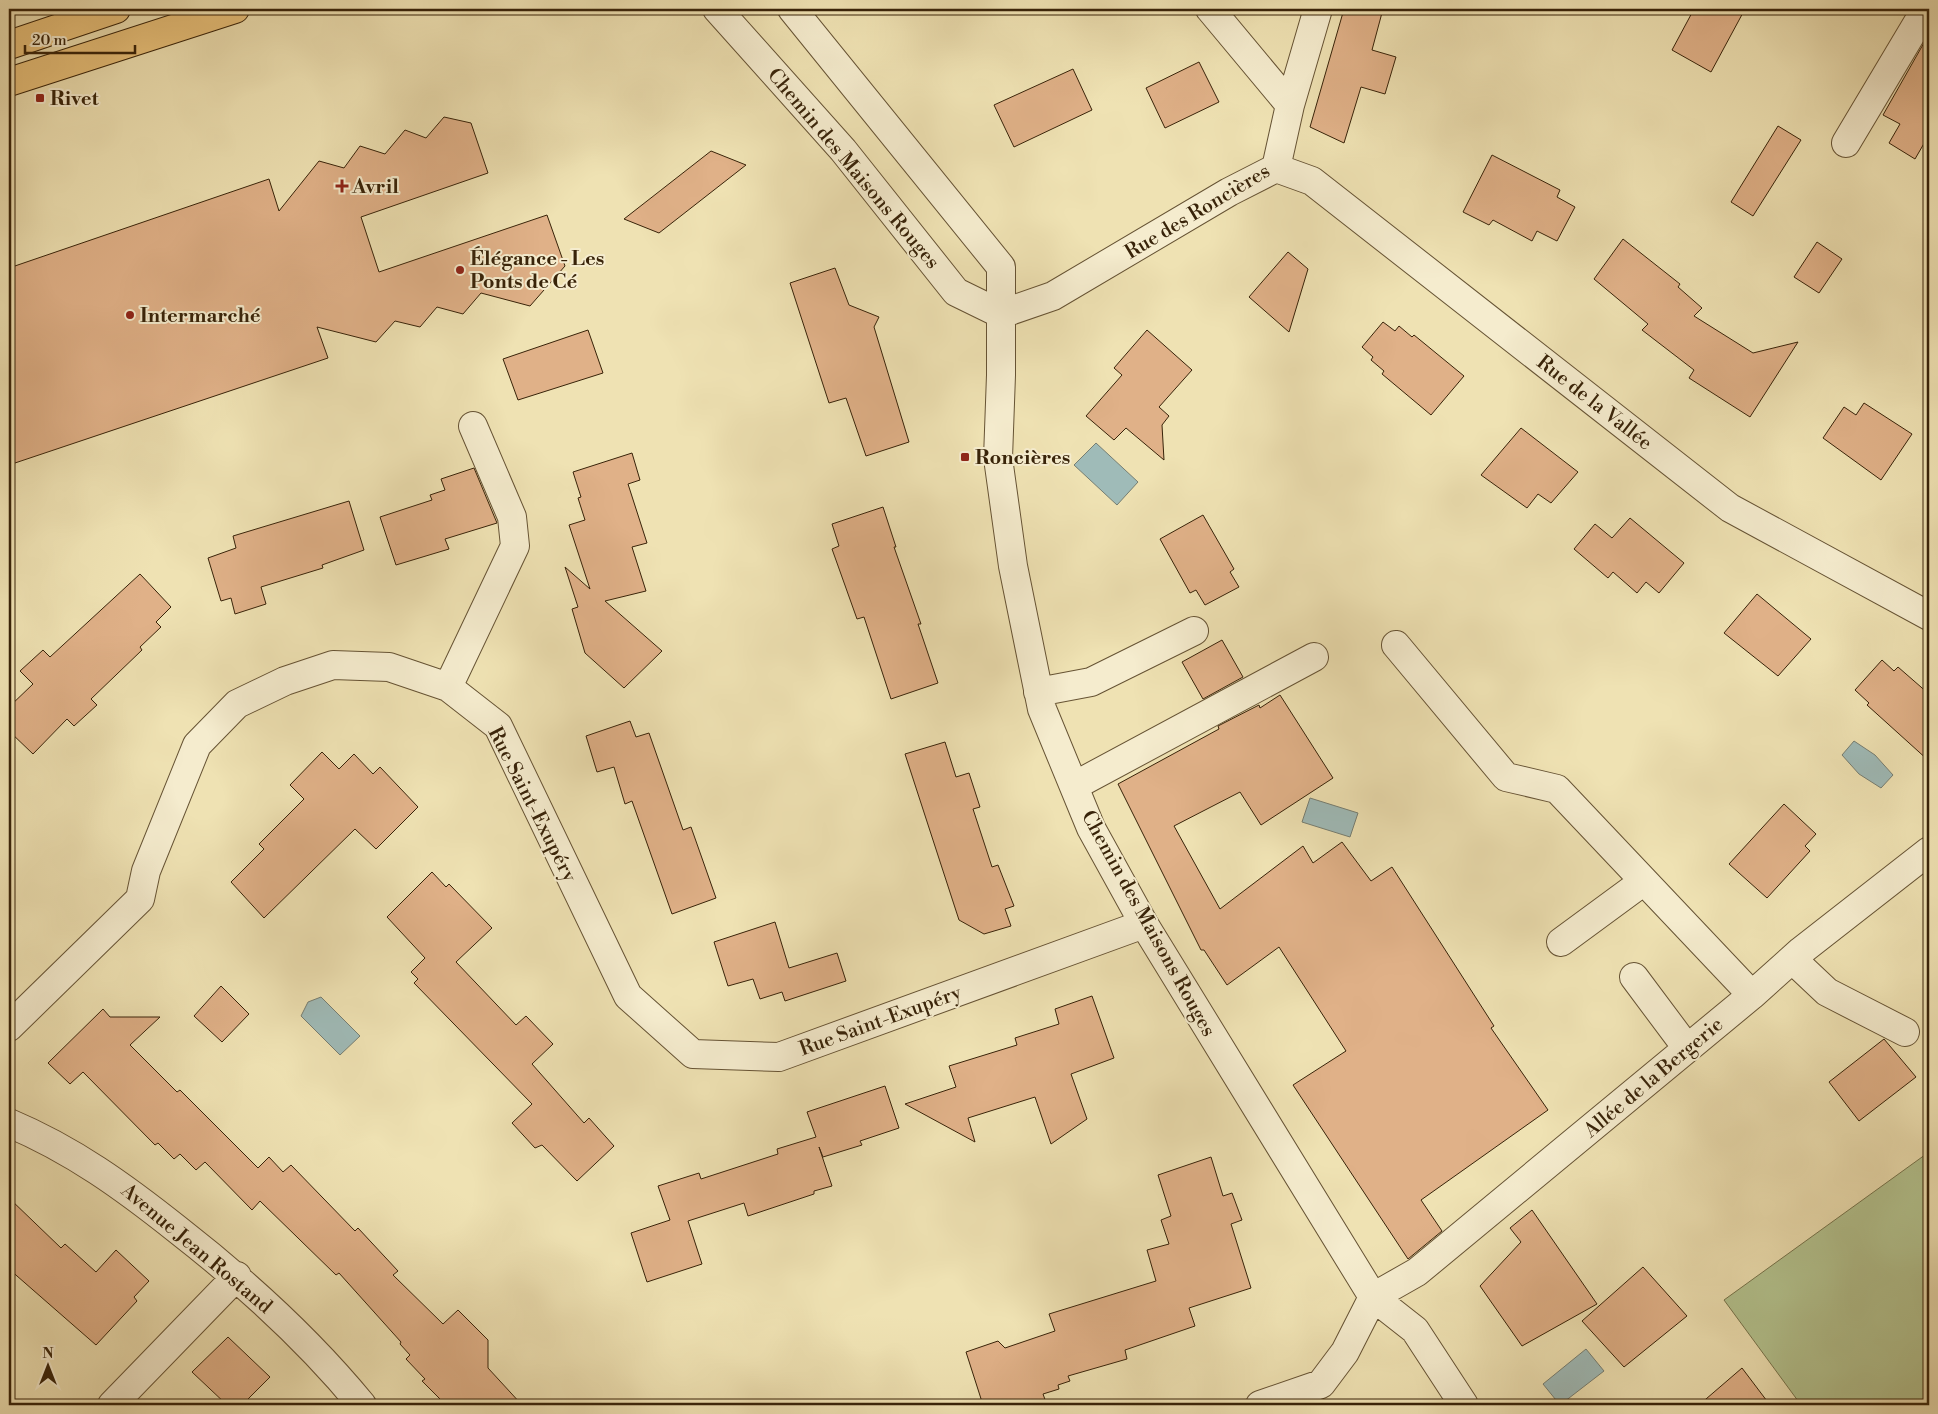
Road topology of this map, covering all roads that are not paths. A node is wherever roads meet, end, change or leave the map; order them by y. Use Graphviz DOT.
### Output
graph roads {
  1 [pos="116,9"];
  2 [pos="235,9"];
  3 [pos="717,9"];
  4 [pos="792,9"];
  5 [pos="1210,9"];
  6 [pos="1318,9"];
  7 [pos="1926,9"];
  8 [pos="9,45"];
  9 [pos="9,82"];
  10 [pos="1290,106"];
  11 [pos="1846,143"];
  12 [pos="1276,168"];
  13 [pos="1000,314"];
  14 [pos="473,426"];
  15 [pos="1929,616"];
  16 [pos="1194,631"];
  17 [pos="1396,645"];
  18 [pos="1314,657"];
  19 [pos="448,687"];
  20 [pos="1038,692"];
  21 [pos="1074,786"];
  22 [pos="1929,851"];
  23 [pos="1644,880"];
  24 [pos="1144,924"];
  25 [pos="1561,942"];
  26 [pos="1792,959"];
  27 [pos="1634,977"];
  28 [pos="1752,995"];
  29 [pos="9,1027"];
  30 [pos="1905,1032"];
  31 [pos="1687,1048"];
  32 [pos="9,1123"];
  33 [pos="237,1276"];
  34 [pos="1373,1297"];
  35 [pos="112,1405"];
  36 [pos="362,1405"];
  37 [pos="1260,1405"];
  38 [pos="1464,1405"];
  1 -- 8 [label="main road"];
  2 -- 9 [label="main road"];
  3 -- 13 [label="street, Chemin des Maisons Rouges"];
  4 -- 13 [label="street, Chemin des Maisons Rouges"];
  5 -- 10 [label="street"];
  6 -- 10 [label="street, Rue des Roncières"];
  7 -- 11 [label="street"];
  10 -- 12 [label="street, Rue des Roncières"];
  12 -- 13 [label="street, Rue des Roncières"];
  12 -- 15 [label="street, Rue de la Vallée"];
  13 -- 20 [label="street, Chemin des Maisons Rouges"];
  14 -- 19 [label="street"];
  16 -- 20 [label="street"];
  17 -- 23 [label="street"];
  18 -- 21 [label="street"];
  19 -- 24 [label="street, Rue Saint-Exupéry"];
  19 -- 29 [label="street, Rue Saint-Exupéry"];
  20 -- 21 [label="street, Chemin des Maisons Rouges"];
  21 -- 24 [label="street, Chemin des Maisons Rouges"];
  22 -- 26 [label="street, Allée de la Bergerie"];
  23 -- 25 [label="street"];
  23 -- 28 [label="street"];
  24 -- 34 [label="street, Chemin des Maisons Rouges"];
  26 -- 28 [label="street, Allée de la Bergerie"];
  26 -- 30 [label="street"];
  27 -- 31 [label="street"];
  28 -- 31 [label="street, Allée de la Bergerie"];
  31 -- 34 [label="street, Allée de la Bergerie"];
  32 -- 33 [label="street, Avenue Jean Rostand"];
  33 -- 35 [label="street"];
  33 -- 36 [label="street, Avenue Jean Rostand"];
  34 -- 37 [label="street"];
  34 -- 38 [label="street, Chemin des Maisons Rouges"];
}
